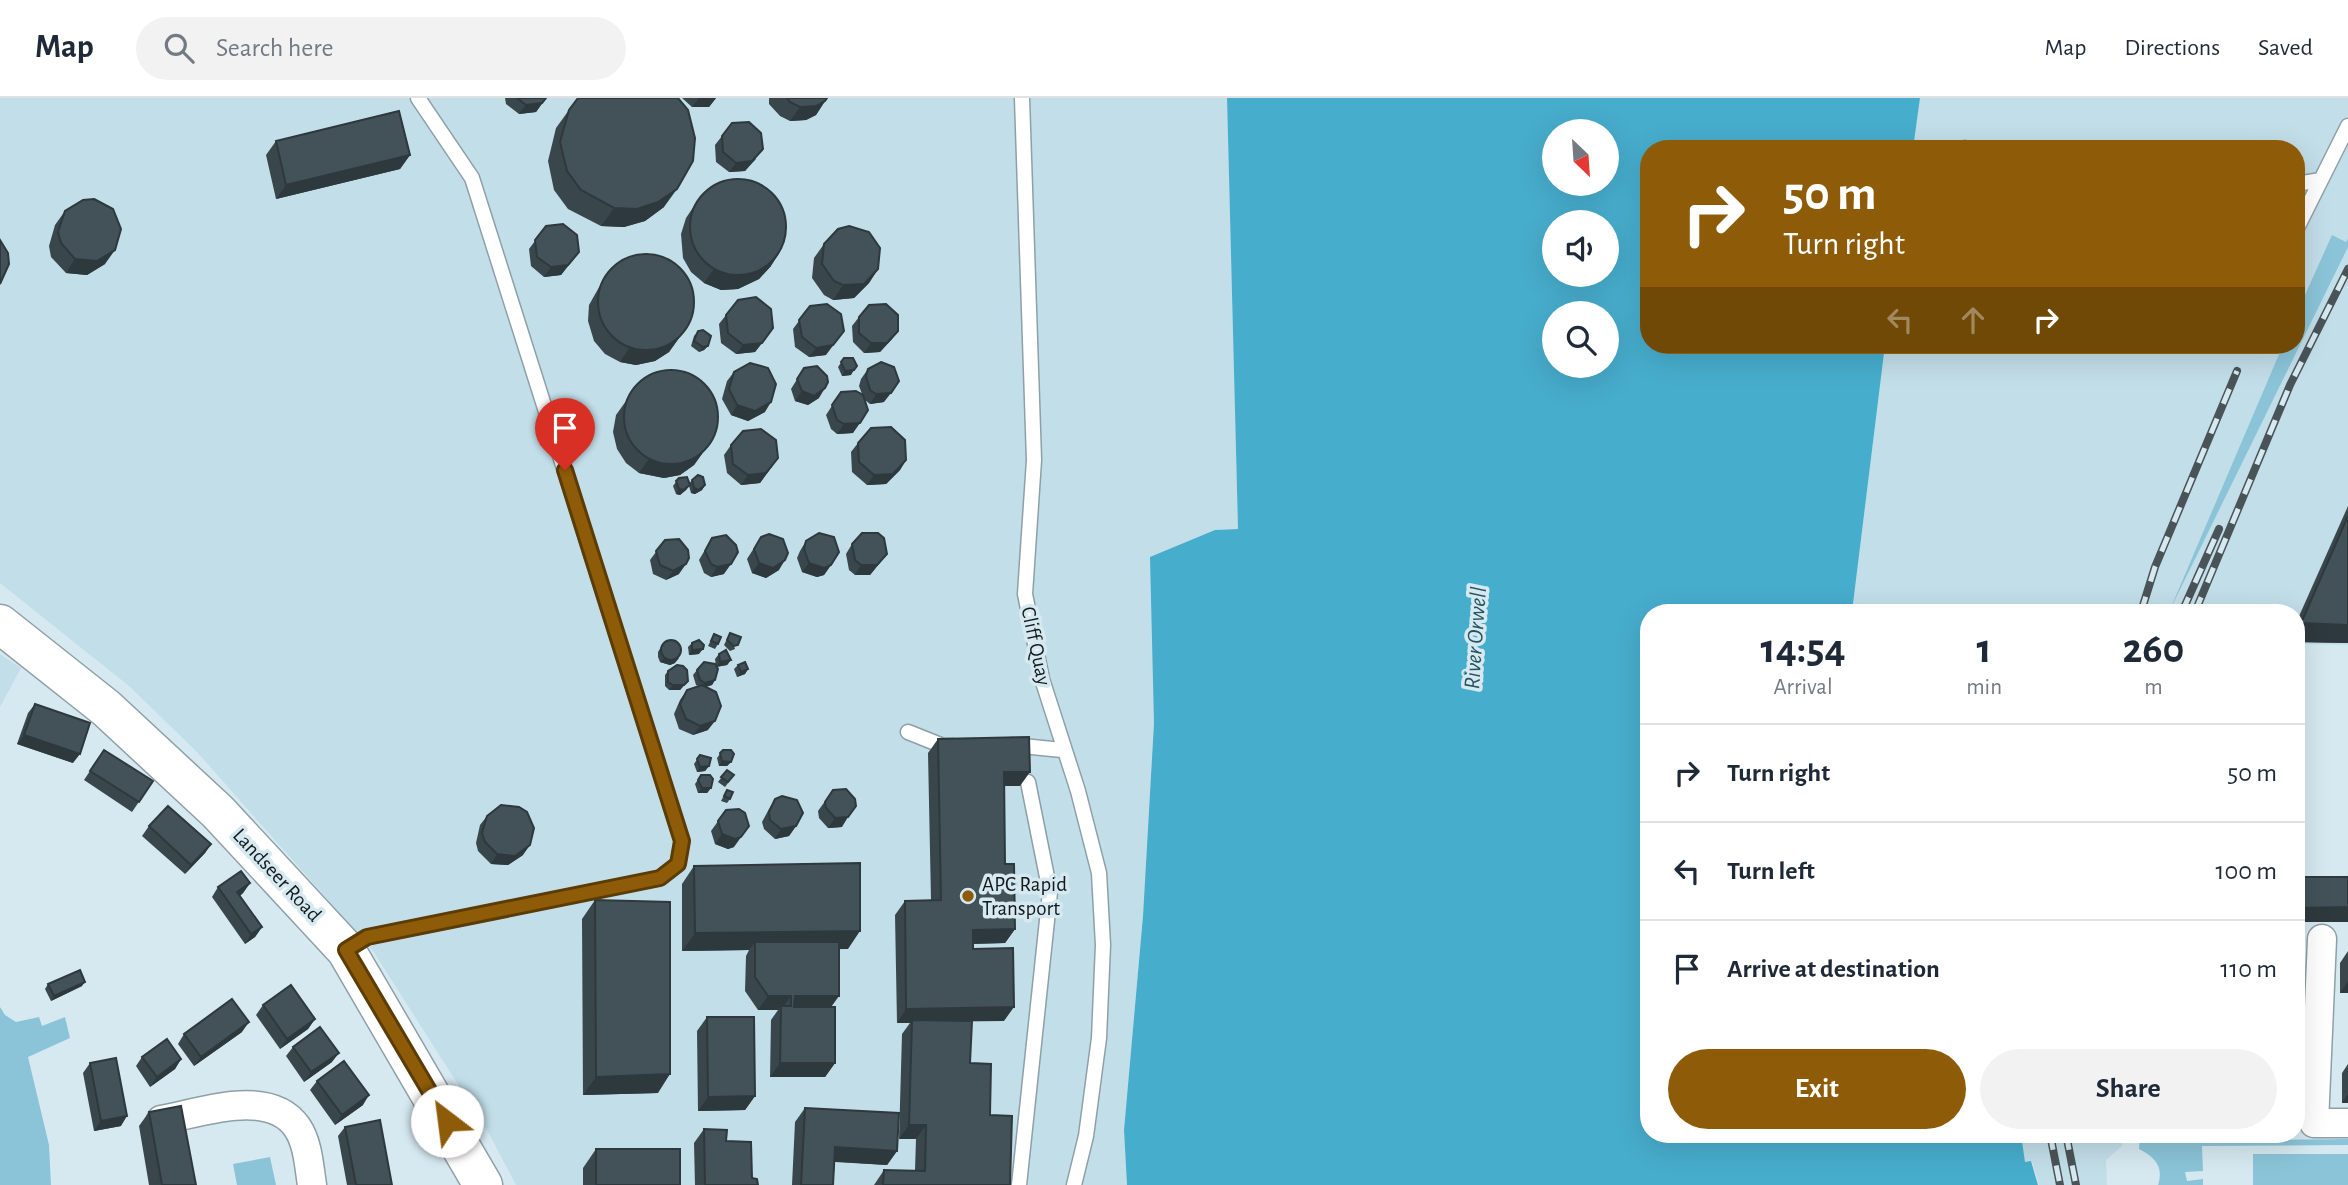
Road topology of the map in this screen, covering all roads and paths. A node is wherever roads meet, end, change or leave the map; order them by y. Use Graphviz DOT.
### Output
graph roads {
  1 [pos="418,98"];
  2 [pos="1022,98"];
  3 [pos="2348,125"];
  4 [pos="2320,180"];
  5 [pos="2305,182"];
  6 [pos="2305,211"];
  7 [pos="0,624"];
  8 [pos="908,732"];
  9 [pos="998,745"];
  10 [pos="970,746"];
  11 [pos="1062,750"];
  12 [pos="1028,782"];
  13 [pos="2322,939"];
  14 [pos="346,950"];
  15 [pos="161,1120"];
  16 [pos="2348,1124"];
  17 [pos="312,1185"];
  18 [pos="483,1185"];
  19 [pos="1019,1185"];
  20 [pos="1074,1185"];
  1 -- 14 [label="lane"];
  2 -- 11 [label="lane, Cliff Quay"];
  3 -- 4 [label="lane"];
  4 -- 5 [label="lane"];
  4 -- 6 [label="lane"];
  7 -- 14 [label="street, Landseer Road"];
  8 -- 10 [label="lane"];
  9 -- 11 [label="lane"];
  11 -- 20 [label="lane, Cliff Quay"];
  12 -- 19 [label="lane"];
  13 -- 16 [label="street"];
  14 -- 18 [label="street, Landseer Road"];
  15 -- 17 [label="street"];
}
